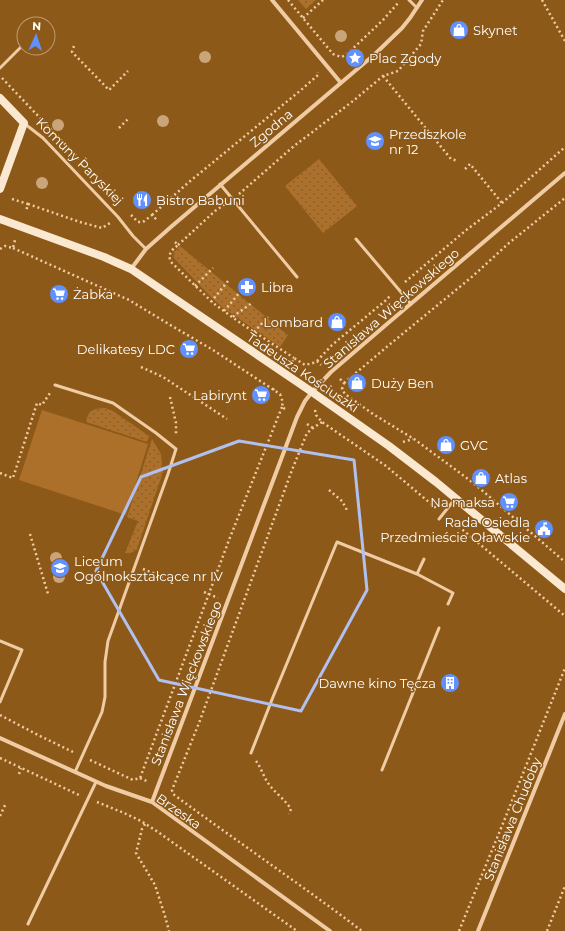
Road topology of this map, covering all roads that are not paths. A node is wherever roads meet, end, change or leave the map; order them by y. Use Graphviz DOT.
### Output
graph roads {
  1 [pos="272,0"];
  2 [pos="409,0"];
  3 [pos="422,0"];
  4 [pos="416,8"];
  5 [pos="16,52"];
  6 [pos="0,68"];
  7 [pos="341,83"];
  8 [pos="0,98"];
  9 [pos="24,123"];
  10 [pos="565,173"];
  11 [pos="220,184"];
  12 [pos="0,189"];
  13 [pos="0,219"];
  14 [pos="356,240"];
  15 [pos="146,249"];
  16 [pos="131,269"];
  17 [pos="296,277"];
  18 [pos="410,304"];
  19 [pos="55,385"];
  20 [pos="312,392"];
  21 [pos="456,498"];
  22 [pos="439,519"];
  23 [pos="424,559"];
  24 [pos="417,574"];
  25 [pos="565,589"];
  26 [pos="448,604"];
  27 [pos="439,628"];
  28 [pos="0,641"];
  29 [pos="0,702"];
  30 [pos="565,714"];
  31 [pos="0,738"];
  32 [pos="251,754"];
  33 [pos="382,770"];
  34 [pos="75,772"];
  35 [pos="96,782"];
  36 [pos="152,802"];
  37 [pos="28,924"];
  38 [pos="330,931"];
  39 [pos="478,931"];
  1 -- 7 [label="street"];
  2 -- 4 [label="lane"];
  3 -- 4 [label="street, Zgodna"];
  4 -- 7 [label="street, Zgodna"];
  5 -- 6 [label="lane"];
  7 -- 11 [label="street, Zgodna"];
  8 -- 9 [label="street, Komuny Paryskiej"];
  9 -- 12 [label="street, Komuny Paryskiej"];
  9 -- 15 [label="lane, Komuny Paryskiej"];
  10 -- 18 [label="street, Stanisława Więckowskiego"];
  11 -- 15 [label="street, Zgodna"];
  11 -- 17 [label="lane"];
  13 -- 16 [label="street, Tadeusza Kościuszki"];
  14 -- 18 [label="lane"];
  15 -- 16 [label="street, Zgodna"];
  16 -- 20 [label="street, Tadeusza Kościuszki"];
  18 -- 20 [label="street, Stanisława Więckowskiego"];
  19 -- 34 [label="lane"];
  20 -- 21 [label="street, Tadeusza Kościuszki"];
  20 -- 36 [label="street, Stanisława Więckowskiego"];
  21 -- 22 [label="lane"];
  21 -- 25 [label="street, Tadeusza Kościuszki"];
  23 -- 24 [label="lane"];
  24 -- 26 [label="lane"];
  24 -- 32 [label="lane"];
  27 -- 33 [label="lane"];
  28 -- 29 [label="lane"];
  30 -- 39 [label="street, Stanisława Chudoby"];
  31 -- 34 [label="street, Brzeska"];
  34 -- 35 [label="street, Brzeska"];
  35 -- 36 [label="street, Brzeska"];
  35 -- 37 [label="lane"];
  36 -- 38 [label="street, Brzeska"];
}
